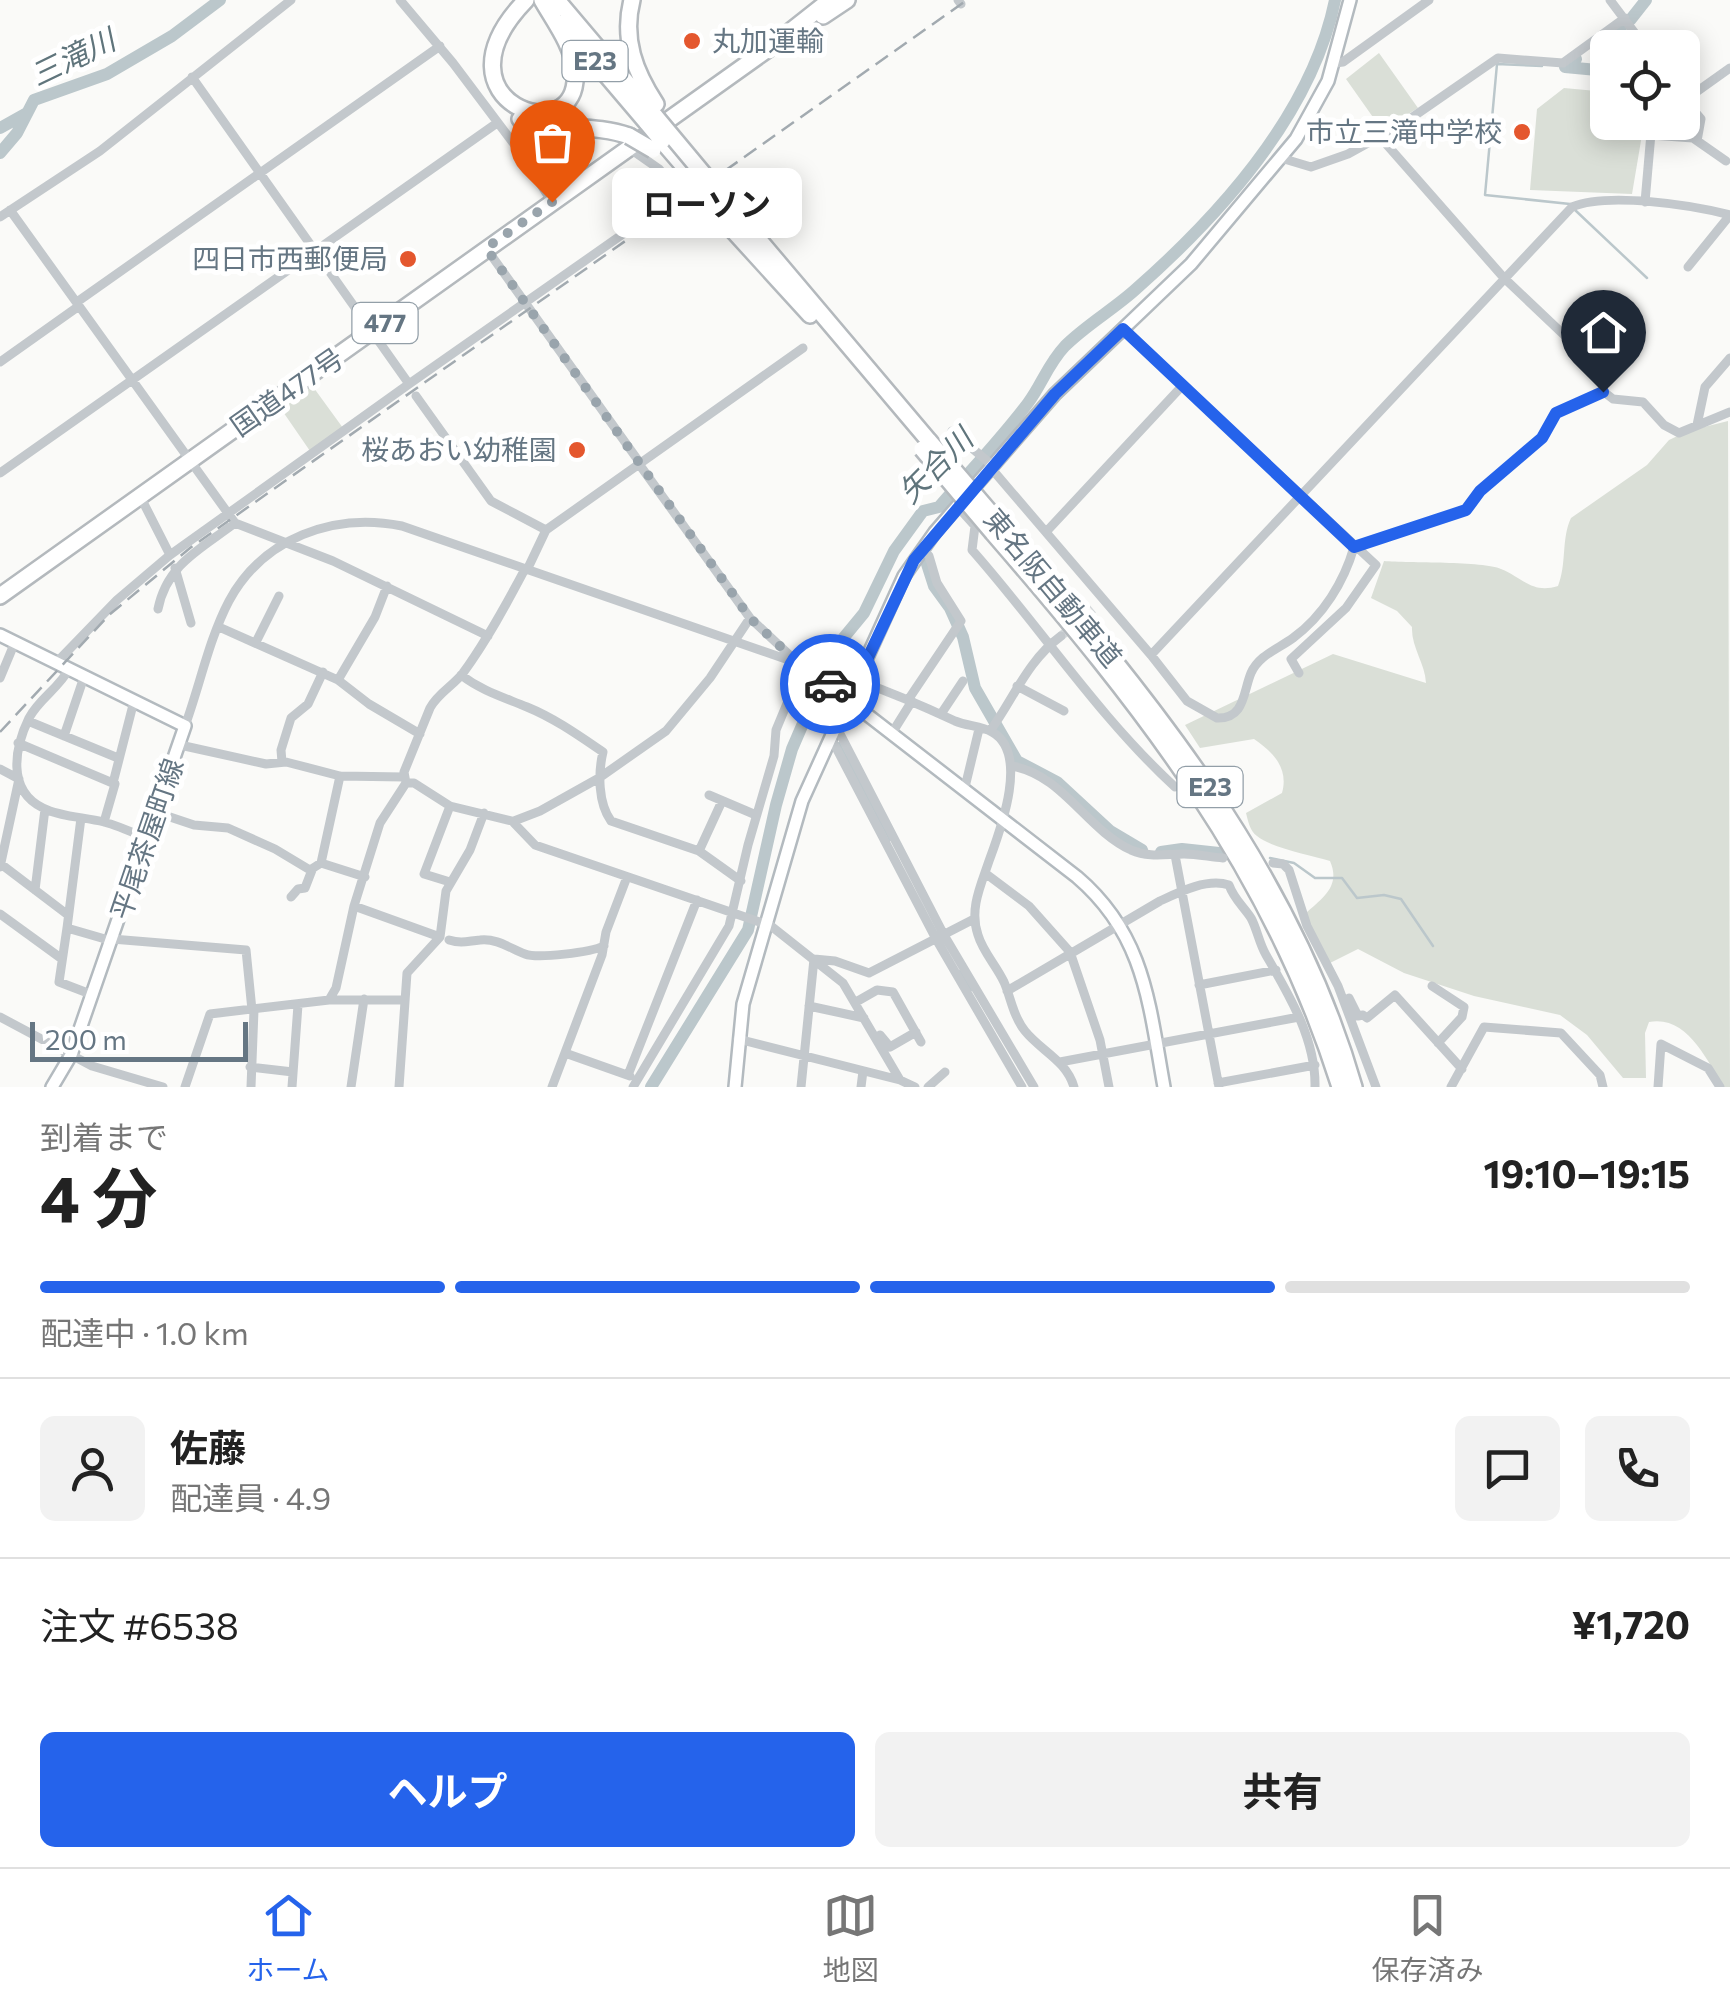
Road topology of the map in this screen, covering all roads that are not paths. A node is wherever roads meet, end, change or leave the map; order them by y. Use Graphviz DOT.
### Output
graph roads {
  1 [pos="291,0"];
  2 [pos="400,0"];
  3 [pos="515,0"];
  4 [pos="526,0"];
  5 [pos="543,0"];
  6 [pos="558,0"];
  7 [pos="632,0"];
  8 [pos="830,0"];
  9 [pos="846,0"];
  10 [pos="1350,0"];
  11 [pos="1429,0"];
  12 [pos="1610,0"];
  13 [pos="1626,20"];
  14 [pos="1633,30"];
  15 [pos="440,46"];
  16 [pos="768,49"];
  17 [pos="1335,63"];
  18 [pos="1730,68"];
  19 [pos="192,76"];
  20 [pos="1700,88"];
  21 [pos="654,117"];
  22 [pos="497,123"];
  23 [pos="1380,137"];
  24 [pos="1650,140"];
  25 [pos="1690,140"];
  26 [pos="1697,141"];
  27 [pos="629,142"];
  28 [pos="658,145"];
  29 [pos="1281,158"];
  30 [pos="1726,161"];
  31 [pos="259,173"];
  32 [pos="694,177"];
  33 [pos="712,198"];
  34 [pos="552,202"];
  35 [pos="1644,202"];
  36 [pos="10,210"];
  37 [pos="1730,214"];
  38 [pos="0,217"];
  39 [pos="486,248"];
  40 [pos="314,250"];
  41 [pos="1688,267"];
  42 [pos="1504,278"];
  43 [pos="526,302"];
  44 [pos="78,304"];
  45 [pos="1123,329"];
  46 [pos="372,332"];
  47 [pos="803,348"];
  48 [pos="1730,358"];
  49 [pos="0,362"];
  50 [pos="132,380"];
  51 [pos="409,384"];
  52 [pos="1183,385"];
  53 [pos="1604,392"];
  54 [pos="416,396"];
  55 [pos="1730,412"];
  56 [pos="1698,425"];
  57 [pos="952,430"];
  58 [pos="926,445"];
  59 [pos="190,461"];
  60 [pos="639,463"];
  61 [pos="991,466"];
  62 [pos="0,473"];
  63 [pos="140,496"];
  64 [pos="1300,496"];
  65 [pos="957,506"];
  66 [pos="228,513"];
  67 [pos="235,523"];
  68 [pos="997,529"];
  69 [pos="546,530"];
  70 [pos="1046,532"];
  71 [pos="283,544"];
  72 [pos="1354,547"];
  73 [pos="922,548"];
  74 [pos="170,555"];
  75 [pos="175,568"];
  76 [pos="526,569"];
  77 [pos="388,586"];
  78 [pos="0,596"];
  79 [pos="279,596"];
  80 [pos="1104,600"];
  81 [pos="158,609"];
  82 [pos="1093,609"];
  83 [pos="750,618"];
  84 [pos="191,623"];
  85 [pos="1306,625"];
  86 [pos="218,627"];
  87 [pos="0,634"];
  88 [pos="1317,635"];
  89 [pos="488,636"];
  90 [pos="1061,636"];
  91 [pos="15,642"];
  92 [pos="256,642"];
  93 [pos="734,643"];
  94 [pos="1051,643"];
  95 [pos="1151,655"];
  96 [pos="801,664"];
  97 [pos="63,666"];
  98 [pos="322,672"];
  99 [pos="1299,673"];
  100 [pos="461,675"];
  101 [pos="84,677"];
  102 [pos="0,678"];
  103 [pos="338,680"];
  104 [pos="856,680"];
  105 [pos="962,681"];
  106 [pos="1016,686"];
  107 [pos="848,700"];
  108 [pos="910,700"];
  109 [pos="134,701"];
  110 [pos="1064,711"];
  111 [pos="941,714"];
  112 [pos="28,721"];
  113 [pos="185,726"];
  114 [pos="990,727"];
  115 [pos="834,732"];
  116 [pos="892,733"];
  117 [pos="420,734"];
  118 [pos="64,736"];
  119 [pos="18,743"];
  120 [pos="180,745"];
  121 [pos="118,758"];
  122 [pos="282,762"];
  123 [pos="1012,766"];
  124 [pos="0,768"];
  125 [pos="340,776"];
  126 [pos="599,778"];
  127 [pos="19,780"];
  128 [pos="405,780"];
  129 [pos="113,783"];
  130 [pos="966,783"];
  131 [pos="1174,787"];
  132 [pos="709,795"];
  133 [pos="722,801"];
  134 [pos="450,806"];
  135 [pos="45,809"];
  136 [pos="0,813"];
  137 [pos="158,813"];
  138 [pos="484,813"];
  139 [pos="756,815"];
  140 [pos="11,818"];
  141 [pos="81,818"];
  142 [pos="1004,820"];
  143 [pos="104,822"];
  144 [pos="514,822"];
  145 [pos="148,839"];
  146 [pos="699,852"];
  147 [pos="1175,855"];
  148 [pos="1223,858"];
  149 [pos="1274,863"];
  150 [pos="1,866"];
  151 [pos="317,866"];
  152 [pos="985,873"];
  153 [pos="628,877"];
  154 [pos="365,878"];
  155 [pos="741,881"];
  156 [pos="450,882"];
  157 [pos="35,890"];
  158 [pos="1182,890"];
  159 [pos="291,897"];
  160 [pos="697,900"];
  161 [pos="354,906"];
  162 [pos="0,914"];
  163 [pos="735,914"];
  164 [pos="68,915"];
  165 [pos="974,919"];
  166 [pos="763,923"];
  167 [pos="1120,924"];
  168 [pos="66,928"];
  169 [pos="940,937"];
  170 [pos="445,938"];
  171 [pos="112,940"];
  172 [pos="604,946"];
  173 [pos="1070,952"];
  174 [pos="62,959"];
  175 [pos="814,959"];
  176 [pos="1276,970"];
  177 [pos="1199,985"];
  178 [pos="1338,986"];
  179 [pos="1432,986"];
  180 [pos="1007,991"];
  181 [pos="92,995"];
  182 [pos="364,999"];
  183 [pos="330,1000"];
  184 [pos="404,1000"];
  185 [pos="856,1002"];
  186 [pos="298,1005"];
  187 [pos="808,1006"];
  188 [pos="253,1010"];
  189 [pos="0,1017"];
  190 [pos="1298,1017"];
  191 [pos="868,1023"];
  192 [pos="1209,1034"];
  193 [pos="738,1040"];
  194 [pos="1156,1044"];
  195 [pos="1438,1044"];
  196 [pos="1103,1052"];
  197 [pos="565,1053"];
  198 [pos="72,1055"];
  199 [pos="803,1056"];
  200 [pos="1060,1062"];
  201 [pos="1315,1065"];
  202 [pos="250,1067"];
  203 [pos="1462,1069"];
  204 [pos="293,1072"];
  205 [pos="863,1072"];
  206 [pos="946,1072"];
  207 [pos="633,1080"];
  208 [pos="900,1080"];
  209 [pos="1218,1085"];
  210 [pos="1452,1086"];
  211 [pos="1719,1086"];
  212 [pos="52,1087"];
  213 [pos="163,1087"];
  214 [pos="185,1087"];
  215 [pos="251,1087"];
  216 [pos="292,1087"];
  217 [pos="350,1087"];
  218 [pos="399,1087"];
  219 [pos="552,1087"];
  220 [pos="735,1087"];
  221 [pos="800,1087"];
  222 [pos="862,1087"];
  223 [pos="915,1087"];
  224 [pos="928,1087"];
  225 [pos="1022,1087"];
  226 [pos="1034,1087"];
  227 [pos="1074,1087"];
  228 [pos="1110,1087"];
  229 [pos="1164,1087"];
  230 [pos="1315,1087"];
  231 [pos="1340,1087"];
  232 [pos="1354,1087"];
  233 [pos="1376,1087"];
  234 [pos="1467,1087"];
  235 [pos="1603,1087"];
  236 [pos="1658,1087"];
  1 -- 19 [label="street"];
  2 -- 15 [label="street"];
  3 -- 27 [label="highway"];
  4 -- 5 [label="highway"];
  5 -- 21 [label="highway, 東名阪自動車道 / E23"];
  6 -- 21 [label="highway, 東名阪自動車道 / E23"];
  7 -- 21 [label="highway"];
  8 -- 16 [label="highway, 国道477号 / 477"];
  9 -- 16 [label="highway, 国道477号 / 477"];
  10 -- 17 [label="street"];
  11 -- 17 [label="street"];
  12 -- 13 [label="street"];
  13 -- 14 [label="street"];
  13 -- 23 [label="street"];
  15 -- 22 [label="street"];
  15 -- 31 [label="street"];
  16 -- 27 [label="highway, 国道477号 / 477"];
  17 -- 29 [label="street"];
  18 -- 20 [label="street"];
  19 -- 31 [label="street"];
  19 -- 36 [label="street"];
  21 -- 28 [label="highway, 東名阪自動車道, bridge"];
  21 -- 32 [label="highway, 東名阪自動車道, bridge"];
  22 -- 34 [label="street"];
  22 -- 40 [label="street"];
  23 -- 29 [label="street"];
  23 -- 42 [label="street"];
  24 -- 35 [label="street"];
  25 -- 26 [label="street"];
  26 -- 30 [label="street"];
  27 -- 28 [label="highway, bridge"];
  27 -- 34 [label="highway, 国道477号 / 477"];
  27 -- 43 [label="street"];
  28 -- 32 [label="highway, 東名阪自動車道"];
  29 -- 45 [label="street"];
  31 -- 40 [label="street"];
  31 -- 44 [label="street"];
  32 -- 33 [label="highway, 東名阪自動車道, bridge"];
  33 -- 58 [label="highway, 東名阪自動車道 / E23"];
  33 -- 58 [label="highway, 東名阪自動車道 / E23"];
  34 -- 39 [label="highway, 国道477号 / 477"];
  35 -- 37 [label="street"];
  35 -- 42 [label="street"];
  36 -- 38 [label="street"];
  36 -- 44 [label="street"];
  37 -- 41 [label="street"];
  39 -- 43 [label="street"];
  39 -- 46 [label="highway, 国道477号 / 477"];
  40 -- 46 [label="street"];
  40 -- 50 [label="street"];
  42 -- 53 [label="street"];
  42 -- 64 [label="street"];
  43 -- 51 [label="street"];
  43 -- 60 [label="street"];
  44 -- 49 [label="street"];
  44 -- 50 [label="street"];
  45 -- 52 [label="street"];
  45 -- 61 [label="street"];
  46 -- 51 [label="street"];
  46 -- 59 [label="highway, 国道477号 / 477"];
  47 -- 60 [label="street"];
  48 -- 56 [label="street"];
  50 -- 59 [label="street"];
  50 -- 62 [label="street"];
  51 -- 66 [label="street"];
  52 -- 64 [label="street"];
  52 -- 70 [label="street"];
  53 -- 56 [label="street"];
  53 -- 72 [label="street"];
  54 -- 69 [label="street"];
  55 -- 56 [label="street"];
  57 -- 61 [label="street"];
  58 -- 68 [label="highway, 東名阪自動車道 / E23, bridge"];
  59 -- 63 [label="highway, 国道477号 / 477"];
  59 -- 66 [label="street"];
  60 -- 69 [label="street"];
  60 -- 83 [label="street"];
  61 -- 65 [label="street"];
  61 -- 70 [label="street"];
  63 -- 74 [label="street"];
  63 -- 78 [label="highway, 国道477号 / 477"];
  64 -- 72 [label="street"];
  64 -- 95 [label="street"];
  65 -- 73 [label="street"];
  65 -- 94 [label="street"];
  66 -- 67 [label="street"];
  66 -- 74 [label="street"];
  67 -- 71 [label="street"];
  67 -- 75 [label="street"];
  68 -- 231 [label="highway, 東名阪自動車道 / E23"];
  68 -- 232 [label="highway, 東名阪自動車道 / E23"];
  69 -- 76 [label="street"];
  70 -- 80 [label="street"];
  71 -- 76 [label="street"];
  71 -- 77 [label="street"];
  71 -- 86 [label="street"];
  72 -- 85 [label="street"];
  72 -- 88 [label="street"];
  73 -- 104 [label="street"];
  73 -- 108 [label="street"];
  74 -- 97 [label="street"];
  75 -- 81 [label="street"];
  75 -- 84 [label="street"];
  76 -- 89 [label="street"];
  76 -- 93 [label="street"];
  77 -- 89 [label="street"];
  77 -- 103 [label="street"];
  79 -- 92 [label="street"];
  80 -- 82 [label="street"];
  80 -- 95 [label="street"];
  83 -- 93 [label="street"];
  83 -- 96 [label="street"];
  85 -- 88 [label="street"];
  85 -- 95 [label="street"];
  86 -- 92 [label="street"];
  86 -- 113 [label="street"];
  87 -- 91 [label="street, 平尾茶屋町線"];
  88 -- 99 [label="street"];
  89 -- 100 [label="street"];
  90 -- 94 [label="street"];
  91 -- 97 [label="street, 平尾茶屋町線"];
  91 -- 102 [label="street"];
  92 -- 98 [label="street"];
  93 -- 96 [label="street"];
  93 -- 126 [label="street"];
  94 -- 106 [label="street"];
  94 -- 131 [label="street"];
  96 -- 107 [label="street"];
  96 -- 139 [label="street"];
  97 -- 101 [label="street, 平尾茶屋町線"];
  97 -- 112 [label="street"];
  98 -- 103 [label="street"];
  98 -- 122 [label="street"];
  100 -- 117 [label="street"];
  100 -- 126 [label="street"];
  101 -- 109 [label="street, 平尾茶屋町線"];
  101 -- 118 [label="street"];
  103 -- 117 [label="street"];
  104 -- 107 [label="street"];
  104 -- 108 [label="street"];
  105 -- 111 [label="street"];
  106 -- 110 [label="street"];
  106 -- 114 [label="street"];
  107 -- 115 [label="street"];
  107 -- 116 [label="street"];
  108 -- 111 [label="street"];
  108 -- 116 [label="street"];
  109 -- 113 [label="street, 平尾茶屋町線"];
  109 -- 121 [label="street"];
  111 -- 114 [label="street"];
  112 -- 118 [label="street"];
  112 -- 119 [label="street"];
  113 -- 120 [label="street, 平尾茶屋町線"];
  114 -- 123 [label="street"];
  114 -- 130 [label="street"];
  115 -- 166 [label="street"];
  115 -- 169 [label="street"];
  116 -- 142 [label="street"];
  117 -- 128 [label="street"];
  118 -- 121 [label="street"];
  119 -- 127 [label="street"];
  119 -- 129 [label="street"];
  120 -- 122 [label="street"];
  120 -- 137 [label="street, 平尾茶屋町線"];
  121 -- 129 [label="street"];
  122 -- 125 [label="street"];
  123 -- 142 [label="street"];
  123 -- 147 [label="street"];
  124 -- 127 [label="street"];
  125 -- 128 [label="street"];
  125 -- 151 [label="street"];
  126 -- 144 [label="street"];
  126 -- 146 [label="street"];
  127 -- 135 [label="street"];
  127 -- 140 [label="street"];
  128 -- 134 [label="street"];
  128 -- 154 [label="street"];
  129 -- 143 [label="street"];
  132 -- 133 [label="street"];
  133 -- 139 [label="street"];
  133 -- 146 [label="street"];
  134 -- 138 [label="street"];
  134 -- 156 [label="street"];
  135 -- 141 [label="street"];
  135 -- 157 [label="street"];
  136 -- 140 [label="street"];
  137 -- 145 [label="street, 平尾茶屋町線"];
  137 -- 151 [label="street"];
  138 -- 144 [label="street"];
  138 -- 156 [label="street"];
  139 -- 155 [label="street"];
  140 -- 150 [label="street"];
  141 -- 143 [label="street"];
  141 -- 164 [label="street"];
  142 -- 152 [label="street"];
  142 -- 167 [label="street"];
  143 -- 145 [label="street"];
  144 -- 153 [label="street"];
  145 -- 171 [label="street, 平尾茶屋町線"];
  146 -- 155 [label="street"];
  147 -- 148 [label="street"];
  147 -- 158 [label="street"];
  149 -- 178 [label="street"];
  150 -- 157 [label="street"];
  151 -- 154 [label="street"];
  151 -- 159 [label="street"];
  152 -- 165 [label="street"];
  152 -- 173 [label="street"];
  153 -- 160 [label="street"];
  153 -- 172 [label="street"];
  154 -- 161 [label="street"];
  155 -- 163 [label="street"];
  156 -- 170 [label="street"];
  157 -- 164 [label="street"];
  158 -- 167 [label="street"];
  158 -- 176 [label="street"];
  158 -- 177 [label="street"];
  160 -- 163 [label="street"];
  160 -- 207 [label="street"];
  161 -- 170 [label="street"];
  161 -- 183 [label="street"];
  162 -- 174 [label="street"];
  163 -- 166 [label="street"];
  163 -- 207 [label="street"];
  164 -- 168 [label="street"];
  165 -- 169 [label="street"];
  165 -- 180 [label="street"];
  166 -- 175 [label="street"];
  166 -- 193 [label="street"];
  167 -- 173 [label="street"];
  167 -- 194 [label="street"];
  168 -- 171 [label="street"];
  168 -- 174 [label="street"];
  169 -- 175 [label="street"];
  169 -- 225 [label="street"];
  169 -- 226 [label="street"];
  170 -- 172 [label="street"];
  170 -- 184 [label="street"];
  171 -- 181 [label="street, 平尾茶屋町線"];
  171 -- 188 [label="street"];
  172 -- 197 [label="street"];
  173 -- 180 [label="street"];
  173 -- 196 [label="street"];
  174 -- 181 [label="street"];
  175 -- 185 [label="street"];
  175 -- 187 [label="street"];
  176 -- 177 [label="street"];
  176 -- 190 [label="street"];
  177 -- 192 [label="street"];
  178 -- 195 [label="street"];
  178 -- 233 [label="street"];
  179 -- 195 [label="street"];
  180 -- 200 [label="street"];
  181 -- 198 [label="street, 平尾茶屋町線"];
  182 -- 183 [label="street"];
  182 -- 184 [label="street"];
  182 -- 217 [label="street"];
  183 -- 186 [label="street"];
  184 -- 218 [label="street"];
  185 -- 191 [label="street"];
  185 -- 191 [label="street"];
  186 -- 188 [label="street"];
  186 -- 204 [label="street"];
  187 -- 191 [label="street"];
  187 -- 199 [label="street"];
  188 -- 202 [label="street"];
  188 -- 214 [label="street"];
  189 -- 198 [label="street"];
  190 -- 192 [label="street"];
  190 -- 201 [label="street"];
  191 -- 208 [label="street"];
  192 -- 194 [label="street"];
  192 -- 209 [label="street"];
  193 -- 199 [label="street"];
  193 -- 220 [label="street"];
  194 -- 196 [label="street"];
  194 -- 229 [label="street"];
  195 -- 203 [label="street"];
  196 -- 200 [label="street"];
  196 -- 228 [label="street"];
  197 -- 207 [label="street"];
  197 -- 219 [label="street"];
  198 -- 212 [label="street, 平尾茶屋町線"];
  198 -- 213 [label="street"];
  199 -- 205 [label="street"];
  199 -- 221 [label="street"];
  200 -- 227 [label="street"];
  201 -- 209 [label="street"];
  201 -- 230 [label="street"];
  202 -- 204 [label="street"];
  202 -- 215 [label="street"];
  203 -- 210 [label="street"];
  203 -- 235 [label="street"];
  204 -- 216 [label="street"];
  205 -- 208 [label="street"];
  205 -- 222 [label="street"];
  206 -- 224 [label="street"];
  208 -- 223 [label="street"];
  210 -- 234 [label="street"];
  211 -- 236 [label="street"];
}
